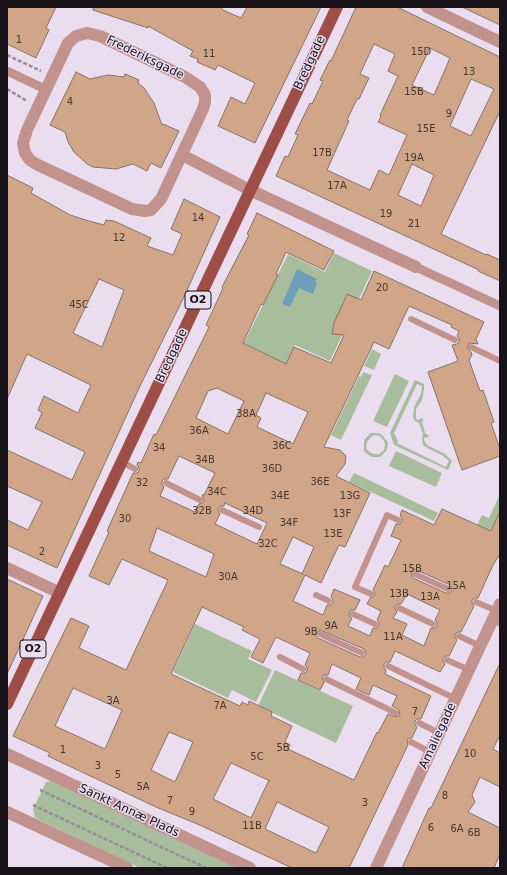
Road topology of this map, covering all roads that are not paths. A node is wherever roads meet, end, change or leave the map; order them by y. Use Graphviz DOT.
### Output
graph roads {
  1 [pos="336,7"];
  2 [pos="427,7"];
  3 [pos="500,42"];
  4 [pos="7,71"];
  5 [pos="47,90"];
  6 [pos="182,155"];
  7 [pos="250,190"];
  8 [pos="416,267"];
  9 [pos="500,306"];
  10 [pos="410,319"];
  11 [pos="455,340"];
  12 [pos="471,347"];
  13 [pos="500,362"];
  14 [pos="122,462"];
  15 [pos="135,469"];
  16 [pos="166,483"];
  17 [pos="200,500"];
  18 [pos="222,510"];
  19 [pos="398,520"];
  20 [pos="259,527"];
  21 [pos="7,568"];
  22 [pos="416,574"];
  23 [pos="448,589"];
  24 [pos="60,594"];
  25 [pos="371,594"];
  26 [pos="316,595"];
  27 [pos="328,601"];
  28 [pos="476,602"];
  29 [pos="399,608"];
  30 [pos="354,614"];
  31 [pos="497,615"];
  32 [pos="375,624"];
  33 [pos="433,624"];
  34 [pos="320,634"];
  35 [pos="459,636"];
  36 [pos="480,646"];
  37 [pos="362,653"];
  38 [pos="280,657"];
  39 [pos="447,660"];
  40 [pos="388,666"];
  41 [pos="303,668"];
  42 [pos="469,670"];
  43 [pos="326,679"];
  44 [pos="456,699"];
  45 [pos="7,704"];
  46 [pos="396,713"];
  47 [pos="419,723"];
  48 [pos="439,733"];
  49 [pos="411,742"];
  50 [pos="430,752"];
  51 [pos="7,754"];
  52 [pos="7,812"];
  53 [pos="127,868"];
  54 [pos="250,868"];
  55 [pos="376,868"];
  1 -- 7 [label="main road, Bredgade / O2"];
  2 -- 3 [label="street"];
  4 -- 5 [label="street"];
  5 -- 6 [label="street, Frederiksgade"];
  5 -- 6 [label="street, Frederiksgade"];
  6 -- 7 [label="street"];
  7 -- 8 [label="street"];
  7 -- 14 [label="main road, Bredgade / O2"];
  8 -- 9 [label="street"];
  10 -- 11 [label="lane"];
  12 -- 13 [label="lane"];
  14 -- 15 [label="lane"];
  14 -- 24 [label="main road, Bredgade / O2"];
  16 -- 17 [label="lane"];
  18 -- 20 [label="lane"];
  19 -- 25 [label="lane"];
  21 -- 24 [label="street"];
  22 -- 23 [label="lane"];
  24 -- 45 [label="main road, Bredgade / O2"];
  26 -- 27 [label="lane"];
  28 -- 31 [label="lane"];
  29 -- 33 [label="lane"];
  30 -- 32 [label="lane"];
  31 -- 36 [label="street, Amaliegade"];
  34 -- 37 [label="lane"];
  35 -- 36 [label="lane"];
  36 -- 42 [label="street, Amaliegade"];
  38 -- 41 [label="lane"];
  39 -- 42 [label="lane"];
  40 -- 44 [label="lane"];
  42 -- 44 [label="street, Amaliegade"];
  43 -- 46 [label="lane"];
  44 -- 48 [label="street, Amaliegade"];
  47 -- 48 [label="lane"];
  48 -- 50 [label="street, Amaliegade"];
  49 -- 50 [label="lane"];
  50 -- 55 [label="street, Amaliegade"];
  51 -- 54 [label="street, Sankt Annæ Plads"];
  52 -- 53 [label="street"];
}
